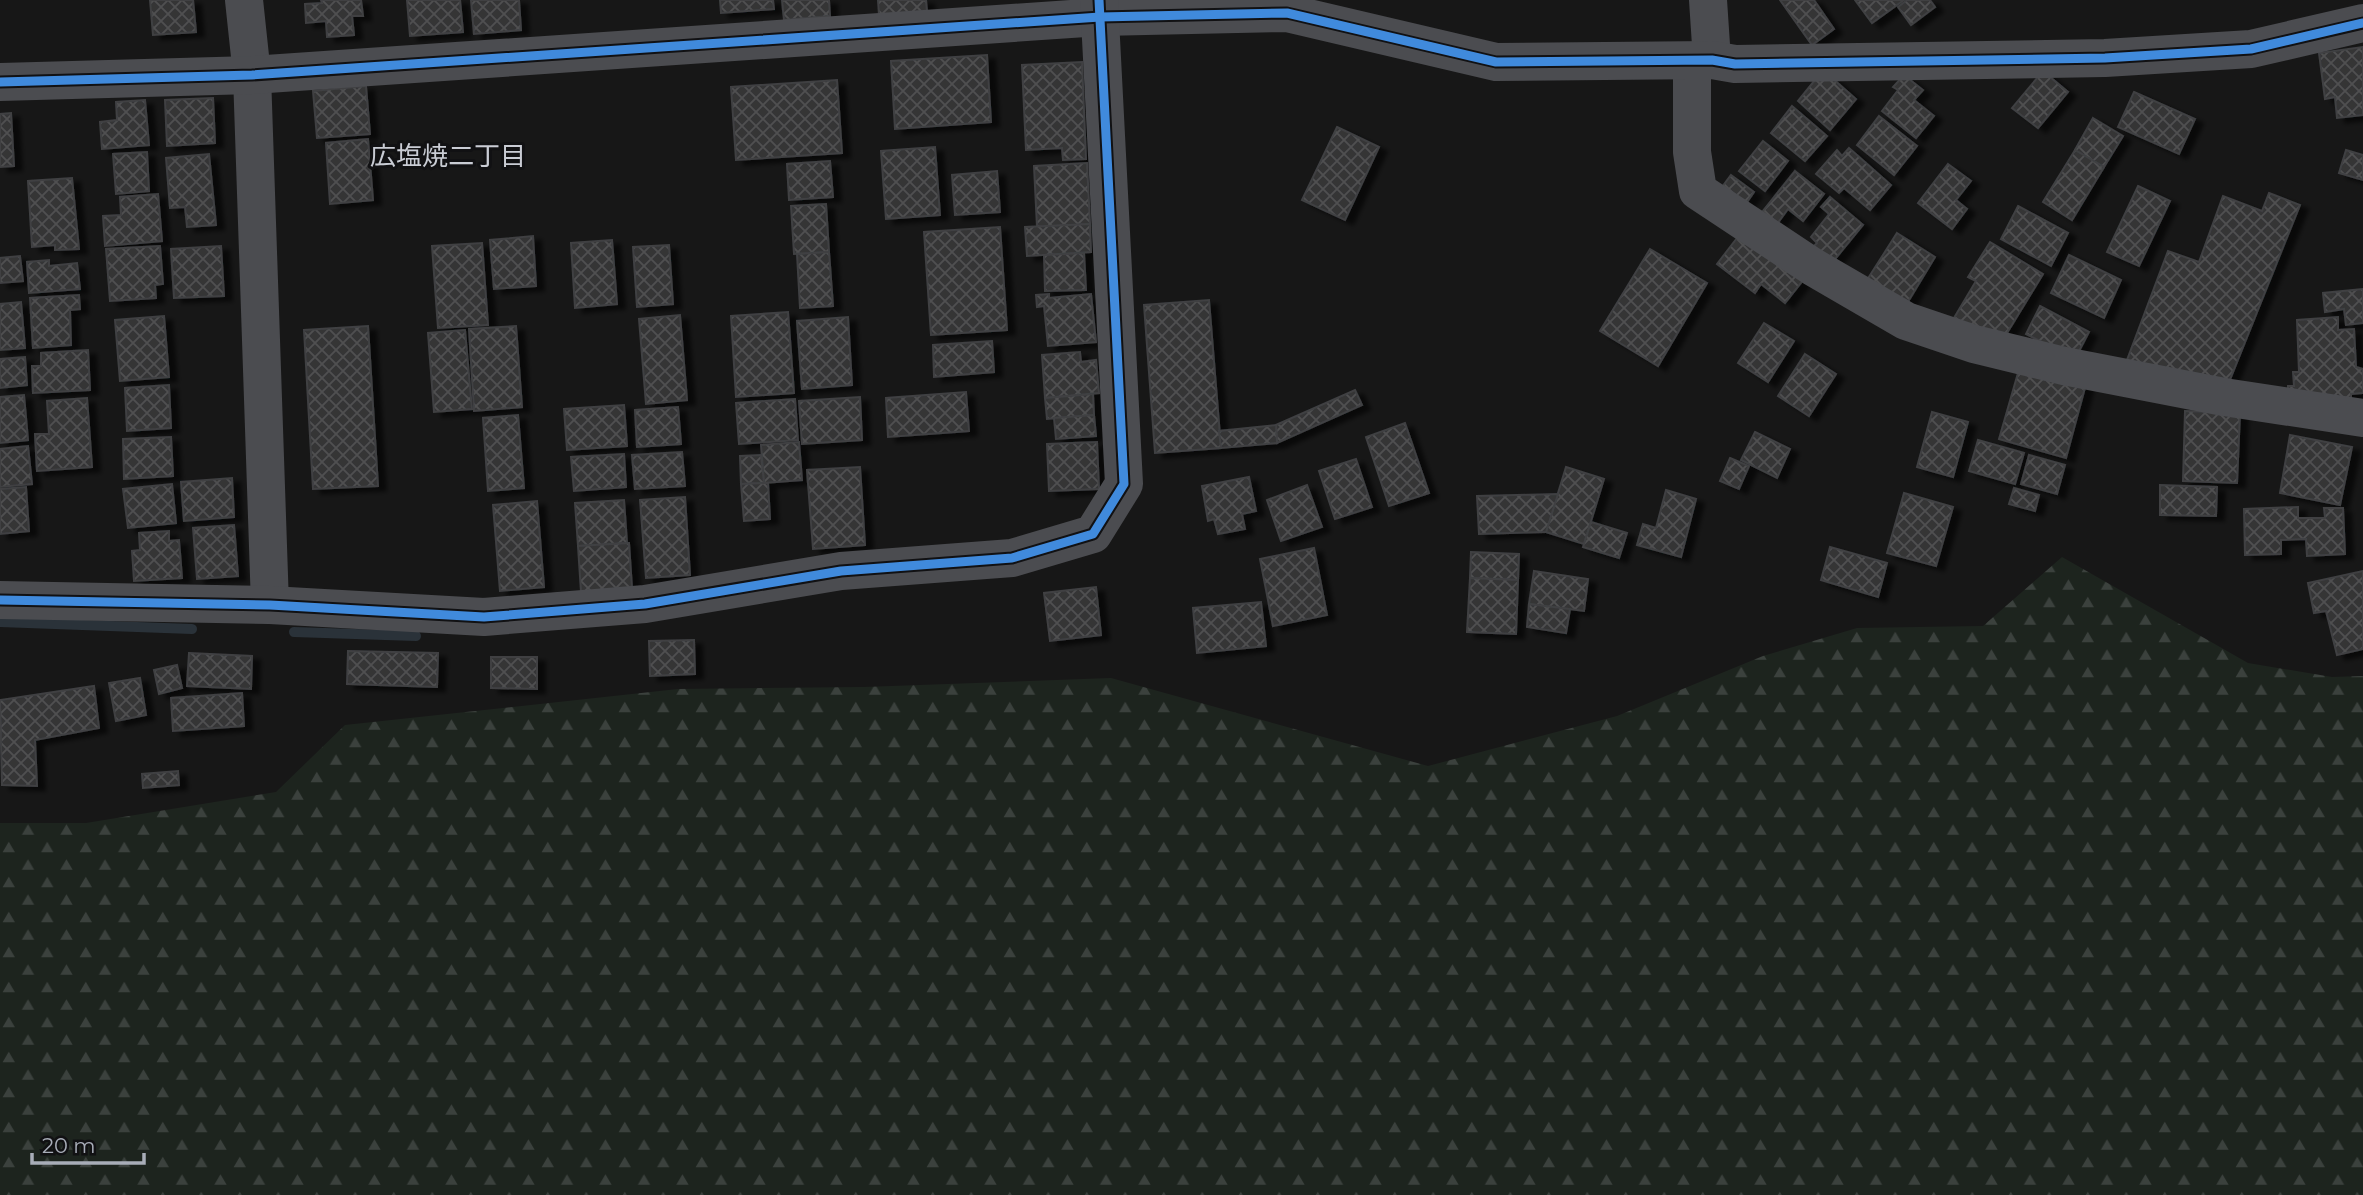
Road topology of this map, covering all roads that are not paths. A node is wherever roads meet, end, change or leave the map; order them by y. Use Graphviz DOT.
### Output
graph roads {
  1 [pos="244,0"];
  2 [pos="1708,0"];
  3 [pos="1100,8"];
  4 [pos="2363,23"];
  5 [pos="1702,60"];
  6 [pos="252,75"];
  7 [pos="0,82"];
  8 [pos="2363,418"];
  9 [pos="0,600"];
  10 [pos="270,605"];
  1 -- 6 [label="street"];
  2 -- 5 [label="street"];
  3 -- 5 [label="street"];
  3 -- 6 [label="street"];
  3 -- 10 [label="street"];
  4 -- 5 [label="street"];
  5 -- 8 [label="street"];
  6 -- 7 [label="street"];
  6 -- 10 [label="street"];
  9 -- 10 [label="street"];
}
